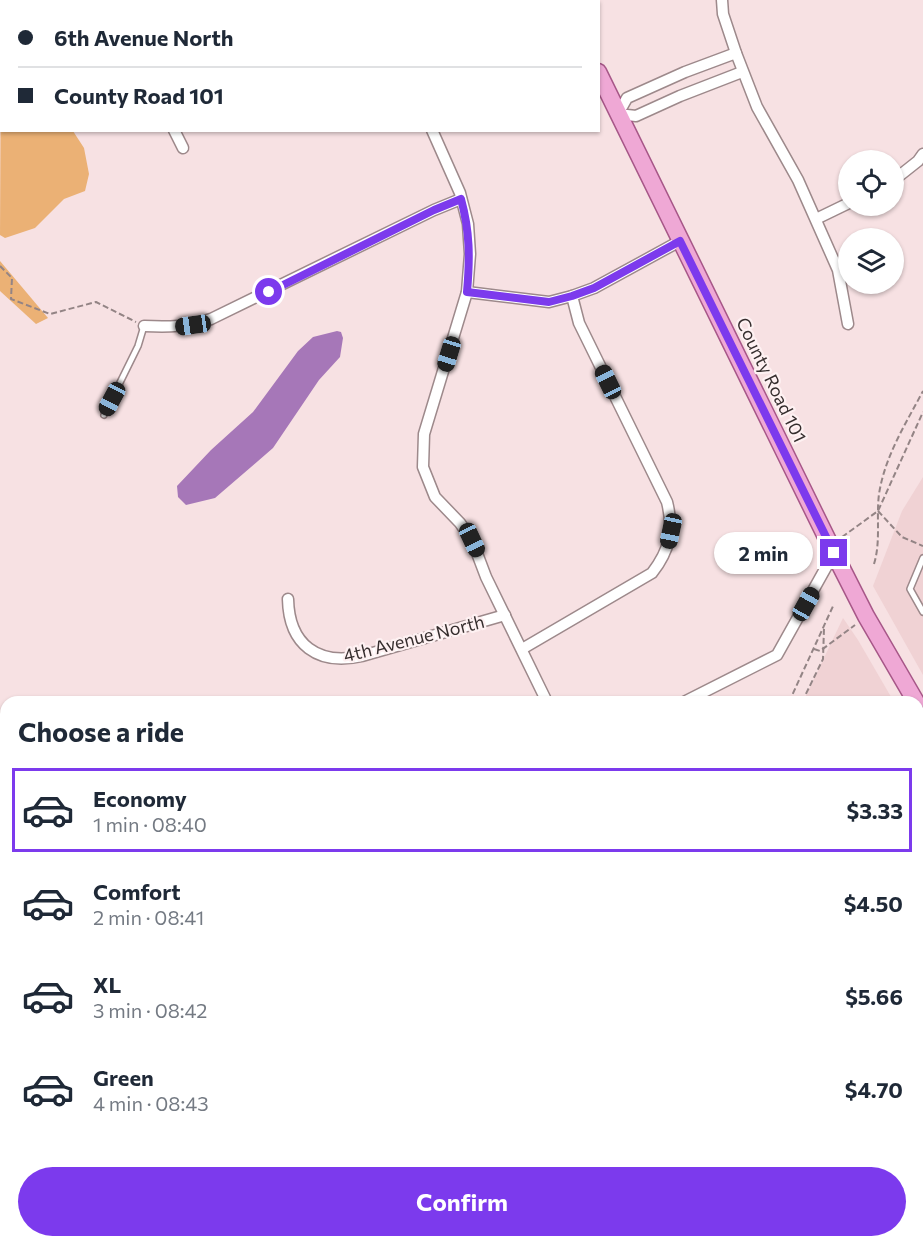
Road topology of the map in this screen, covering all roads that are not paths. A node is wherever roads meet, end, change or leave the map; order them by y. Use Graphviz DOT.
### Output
graph roads {
  1 [pos="722,0"];
  2 [pos="736,53"];
  3 [pos="742,72"];
  4 [pos="600,76"];
  5 [pos="618,114"];
  6 [pos="175,132"];
  7 [pos="433,132"];
  8 [pos="183,148"];
  9 [pos="923,154"];
  10 [pos="904,173"];
  11 [pos="461,199"];
  12 [pos="838,208"];
  13 [pos="816,219"];
  14 [pos="680,241"];
  15 [pos="467,292"];
  16 [pos="572,296"];
  17 [pos="848,324"];
  18 [pos="144,326"];
  19 [pos="104,415"];
  20 [pos="834,553"];
  21 [pos="923,558"];
  22 [pos="920,571"];
  23 [pos="288,599"];
  24 [pos="923,612"];
  25 [pos="505,615"];
  26 [pos="522,650"];
  27 [pos="544,696"];
  28 [pos="696,696"];
  29 [pos="912,696"];
  1 -- 2 [label="street"];
  2 -- 3 [label="street"];
  2 -- 5 [label="street"];
  3 -- 5 [label="street"];
  3 -- 13 [label="street"];
  4 -- 5 [label="main road, County Road 101"];
  5 -- 14 [label="main road, County Road 101"];
  6 -- 8 [label="street"];
  7 -- 11 [label="street"];
  9 -- 10 [label="street"];
  11 -- 15 [label="street"];
  11 -- 18 [label="street"];
  12 -- 13 [label="street"];
  13 -- 17 [label="street"];
  14 -- 16 [label="street"];
  14 -- 20 [label="main road, County Road 101"];
  15 -- 16 [label="street"];
  15 -- 25 [label="street"];
  16 -- 26 [label="street"];
  18 -- 19 [label="lane"];
  20 -- 28 [label="street"];
  20 -- 29 [label="main road, County Road 101"];
  21 -- 22 [label="lane"];
  22 -- 24 [label="lane"];
  23 -- 25 [label="street, 4th Avenue North"];
  25 -- 26 [label="street"];
  26 -- 27 [label="street"];
}
